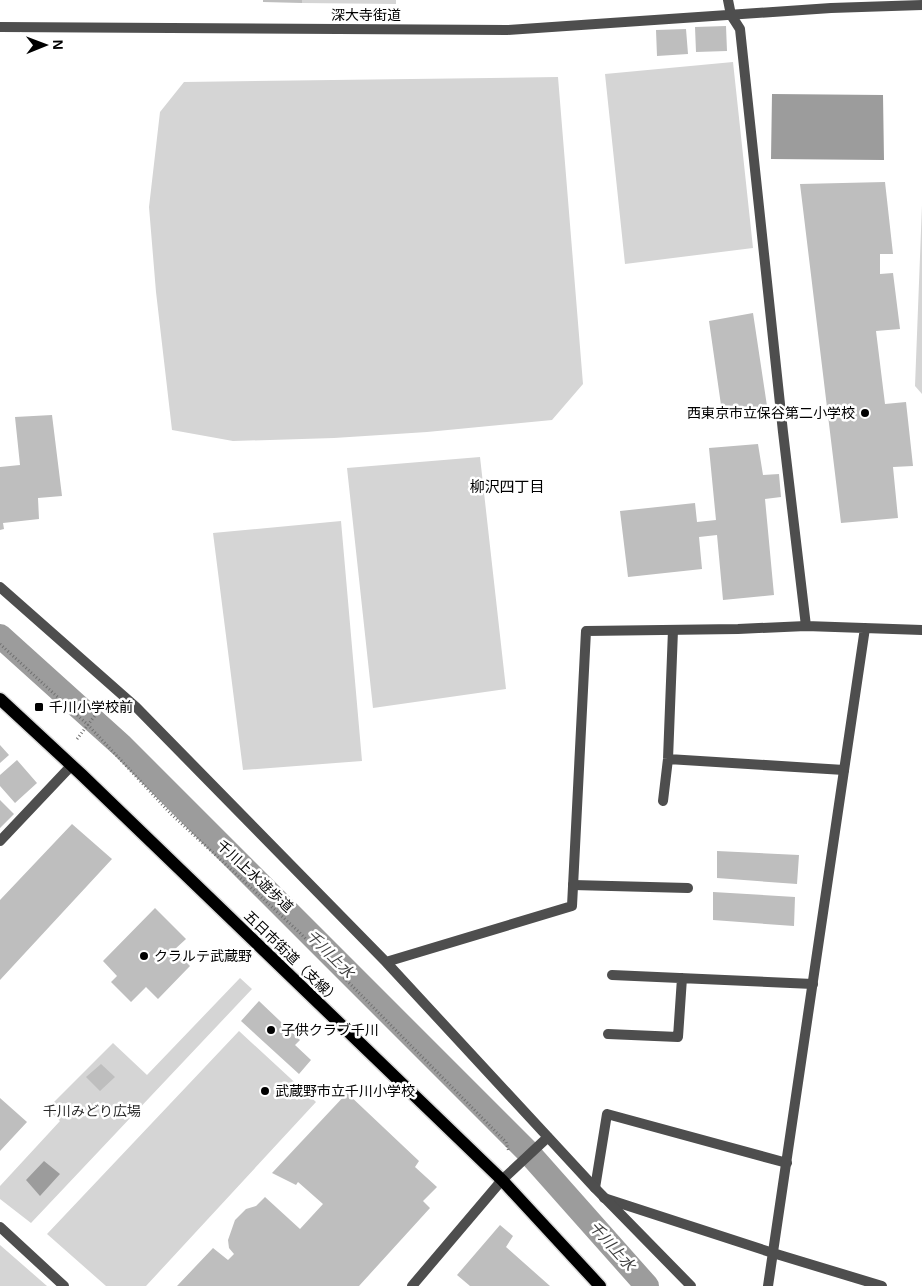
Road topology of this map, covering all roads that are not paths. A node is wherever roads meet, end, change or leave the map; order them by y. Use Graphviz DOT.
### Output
graph roads {
  1 [pos="728,0"];
  2 [pos="922,5"];
  3 [pos="732,15"];
  4 [pos="0,27"];
  5 [pos="0,587"];
  6 [pos="806,626"];
  7 [pos="865,628"];
  8 [pos="673,630"];
  9 [pos="922,630"];
  10 [pos="0,699"];
  11 [pos="668,759"];
  12 [pos="71,766"];
  13 [pos="844,770"];
  14 [pos="662,801"];
  15 [pos="0,841"];
  16 [pos="573,884"];
  17 [pos="688,888"];
  18 [pos="386,962"];
  19 [pos="612,975"];
  20 [pos="682,978"];
  21 [pos="813,984"];
  22 [pos="608,1034"];
  23 [pos="548,1137"];
  24 [pos="787,1163"];
  25 [pos="502,1180"];
  26 [pos="594,1188"];
  27 [pos="604,1198"];
  28 [pos="0,1227"];
  29 [pos="773,1253"];
  30 [pos="64,1286"];
  31 [pos="412,1286"];
  32 [pos="600,1286"];
  33 [pos="691,1286"];
  34 [pos="768,1286"];
  35 [pos="882,1286"];
  1 -- 3 [label="street"];
  2 -- 3 [label="street, 深大寺街道"];
  3 -- 4 [label="street, 深大寺街道"];
  3 -- 6 [label="street"];
  5 -- 18 [label="street"];
  6 -- 7 [label="street"];
  6 -- 8 [label="street"];
  7 -- 9 [label="street"];
  7 -- 13 [label="street"];
  8 -- 11 [label="street"];
  8 -- 16 [label="street"];
  10 -- 12 [label="main road, 五日市街道（支線）"];
  11 -- 13 [label="street"];
  11 -- 14 [label="street"];
  12 -- 15 [label="street"];
  12 -- 25 [label="main road, 五日市街道（支線）"];
  13 -- 21 [label="street"];
  16 -- 17 [label="street"];
  16 -- 18 [label="street"];
  18 -- 23 [label="street"];
  19 -- 20 [label="street"];
  20 -- 21 [label="street"];
  20 -- 22 [label="street"];
  21 -- 24 [label="street"];
  23 -- 25 [label="street"];
  23 -- 26 [label="street"];
  24 -- 26 [label="street"];
  24 -- 29 [label="street"];
  25 -- 31 [label="street"];
  25 -- 32 [label="main road, 五日市街道（支線）"];
  26 -- 27 [label="street"];
  27 -- 29 [label="street"];
  27 -- 33 [label="street"];
  28 -- 30 [label="street"];
  29 -- 34 [label="street"];
  29 -- 35 [label="street"];
}
